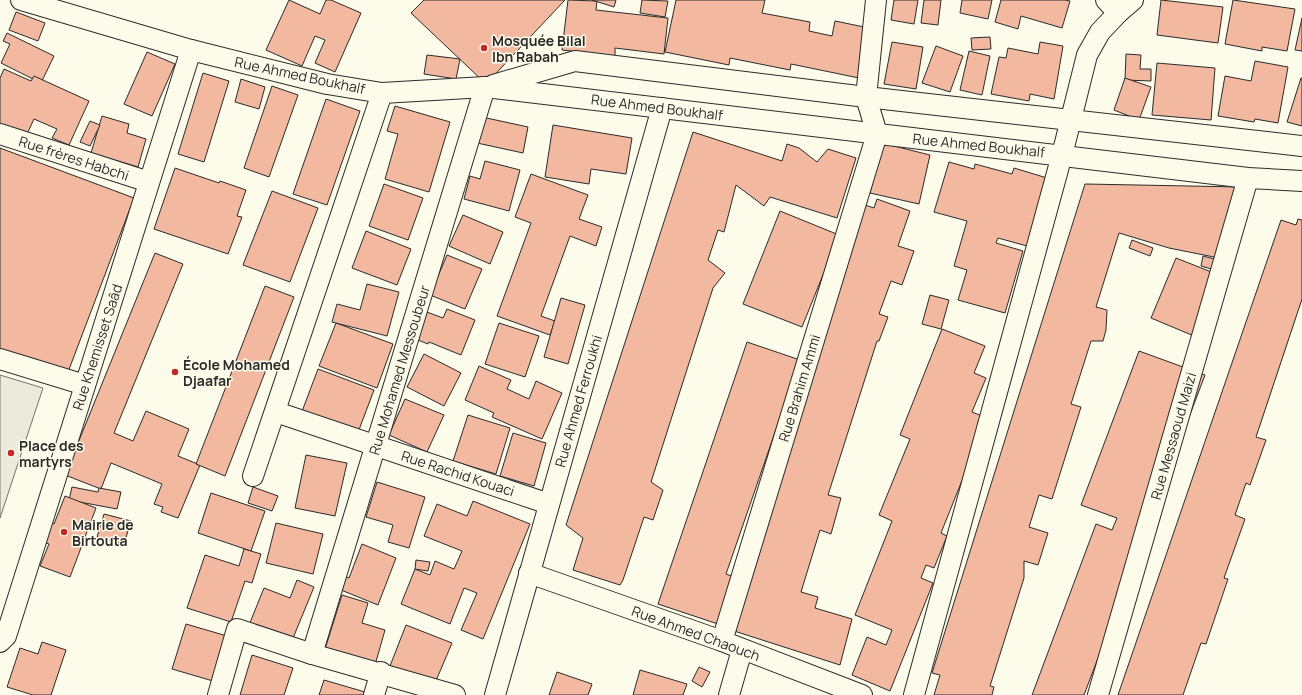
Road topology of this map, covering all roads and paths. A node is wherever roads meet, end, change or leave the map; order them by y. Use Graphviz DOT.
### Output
graph roads {
  1 [pos="21,0"];
  2 [pos="876,0"];
  3 [pos="1133,0"];
  4 [pos="1112,6"];
  5 [pos="191,50"];
  6 [pos="485,87"];
  7 [pos="382,93"];
  8 [pos="866,97"];
  9 [pos="662,108"];
  10 [pos="1072,120"];
  11 [pos="0,134"];
  12 [pos="877,134"];
  13 [pos="1302,146"];
  14 [pos="1062,155"];
  15 [pos="1248,178"];
  16 [pos="1302,181"];
  17 [pos="149,182"];
  18 [pos="0,360"];
  19 [pos="85,385"];
  20 [pos="276,412"];
  21 [pos="376,446"];
  22 [pos="253,476"];
  23 [pos="549,504"];
  24 [pos="529,573"];
  25 [pos="722,641"];
  26 [pos="0,642"];
  27 [pos="742,650"];
  28 [pos="312,654"];
  29 [pos="381,672"];
  30 [pos="218,695"];
  31 [pos="374,695"];
  32 [pos="455,695"];
  33 [pos="494,695"];
  34 [pos="729,695"];
  35 [pos="862,695"];
  36 [pos="914,695"];
  37 [pos="1098,695"];
  1 -- 5 [label="street, Rue Ahmed Boukhalf"];
  2 -- 8 [label="street"];
  3 -- 4 [label="street"];
  4 -- 10 [label="street"];
  5 -- 7 [label="street, Rue Ahmed Boukhalf"];
  5 -- 17 [label="street, Rue Khemisset Saâd"];
  6 -- 7 [label="street, Rue Ahmed Boukhalf"];
  6 -- 8 [label="street"];
  6 -- 9 [label="street, Rue Ahmed Boukhalf"];
  6 -- 21 [label="street, Rue Mohamed Messoubeur"];
  7 -- 20 [label="street"];
  8 -- 10 [label="street"];
  8 -- 12 [label="street"];
  9 -- 12 [label="street, Rue Ahmed Boukhalf"];
  9 -- 23 [label="street, Rue Ahmed Ferroukhi"];
  10 -- 13 [label="street"];
  10 -- 14 [label="street"];
  11 -- 17 [label="street, Rue frères Habchi"];
  12 -- 14 [label="street, Rue Ahmed Boukhalf"];
  12 -- 25 [label="street, Rue Brahim Ammi"];
  14 -- 15 [label="street, Rue Ahmed Boukhalf"];
  14 -- 36 [label="street"];
  15 -- 16 [label="street, Rue Ahmed Boukhalf"];
  15 -- 37 [label="street, Rue Messaoud Maizi"];
  17 -- 19 [label="street, Rue Khemisset Saâd"];
  18 -- 19 [label="street"];
  19 -- 26 [label="street, Rue Khemisset Saâd"];
  20 -- 21 [label="street, Rue Rachid Kouaci"];
  20 -- 22 [label="street"];
  21 -- 23 [label="street, Rue Rachid Kouaci"];
  21 -- 28 [label="street, Rue Mohamed Messoubeur"];
  23 -- 24 [label="street, Rue Ahmed Ferroukhi"];
  24 -- 25 [label="street, Rue Ahmed Chaouch"];
  24 -- 33 [label="street, Rue Ahmed Ferroukhi"];
  25 -- 27 [label="street, Rue Ahmed Chaouch"];
  27 -- 34 [label="street"];
  27 -- 35 [label="street, Rue Ahmed Chaouch"];
  28 -- 29 [label="street"];
  28 -- 30 [label="street"];
  29 -- 31 [label="street"];
  29 -- 32 [label="street"];
}
